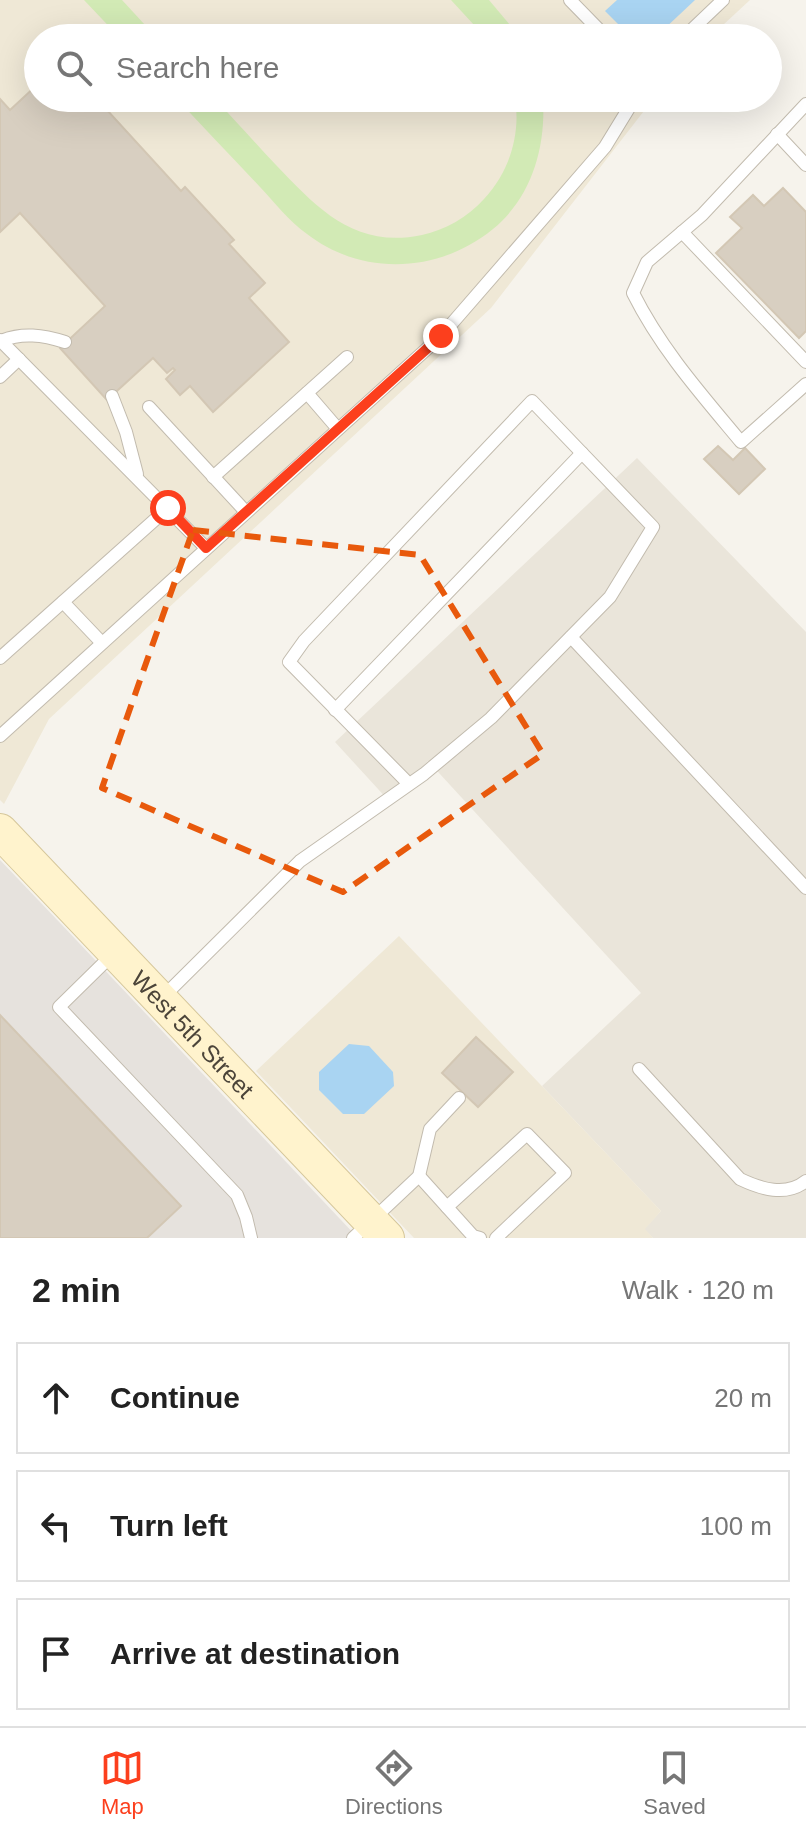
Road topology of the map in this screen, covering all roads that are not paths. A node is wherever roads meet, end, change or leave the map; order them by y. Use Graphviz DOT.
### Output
graph roads {
  1 [pos="570,0"];
  2 [pos="723,0"];
  3 [pos="593,24"];
  4 [pos="698,24"];
  5 [pos="806,104"];
  6 [pos="626,112"];
  7 [pos="777,134"];
  8 [pos="806,165"];
  9 [pos="682,232"];
  10 [pos="0,341"];
  11 [pos="65,342"];
  12 [pos="347,357"];
  13 [pos="19,359"];
  14 [pos="806,362"];
  15 [pos="0,377"];
  16 [pos="806,384"];
  17 [pos="307,393"];
  18 [pos="112,396"];
  19 [pos="149,407"];
  20 [pos="338,429"];
  21 [pos="582,453"];
  22 [pos="137,477"];
  23 [pos="213,477"];
  24 [pos="168,508"];
  25 [pos="246,512"];
  26 [pos="206,548"];
  27 [pos="63,602"];
  28 [pos="571,637"];
  29 [pos="102,643"];
  30 [pos="0,658"];
  31 [pos="335,710"];
  32 [pos="0,736"];
  33 [pos="409,784"];
  34 [pos="0,831"];
  35 [pos="806,888"];
  36 [pos="116,952"];
  37 [pos="160,999"];
  38 [pos="639,1069"];
  39 [pos="459,1098"];
  40 [pos="419,1176"];
  41 [pos="806,1181"];
  42 [pos="447,1207"];
  43 [pos="371,1232"];
  44 [pos="251,1238"];
  45 [pos="480,1238"];
  46 [pos="496,1238"];
  1 -- 3 [label="lane"];
  2 -- 4 [label="lane"];
  5 -- 7 [label="lane"];
  6 -- 20 [label="lane"];
  7 -- 8 [label="lane"];
  7 -- 9 [label="lane"];
  9 -- 14 [label="lane"];
  9 -- 16 [label="lane"];
  10 -- 11 [label="lane"];
  10 -- 13 [label="lane"];
  12 -- 17 [label="lane"];
  13 -- 15 [label="lane"];
  13 -- 22 [label="lane"];
  17 -- 20 [label="lane"];
  17 -- 23 [label="lane"];
  18 -- 22 [label="lane"];
  19 -- 23 [label="lane"];
  20 -- 25 [label="lane"];
  21 -- 28 [label="lane"];
  21 -- 31 [label="lane"];
  21 -- 31 [label="lane"];
  22 -- 24 [label="lane"];
  23 -- 25 [label="lane"];
  24 -- 26 [label="lane"];
  24 -- 27 [label="lane"];
  25 -- 26 [label="lane"];
  26 -- 29 [label="lane"];
  27 -- 29 [label="lane"];
  27 -- 30 [label="lane"];
  28 -- 33 [label="lane"];
  28 -- 35 [label="lane"];
  29 -- 32 [label="lane"];
  31 -- 33 [label="lane"];
  33 -- 37 [label="lane"];
  34 -- 36 [label="street, West 5th Street"];
  36 -- 37 [label="street, West 5th Street"];
  36 -- 44 [label="lane"];
  37 -- 43 [label="street, West 5th Street"];
  38 -- 41 [label="lane"];
  39 -- 40 [label="lane"];
  40 -- 42 [label="lane"];
  40 -- 43 [label="lane"];
  42 -- 45 [label="lane"];
  42 -- 46 [label="lane"];
}
